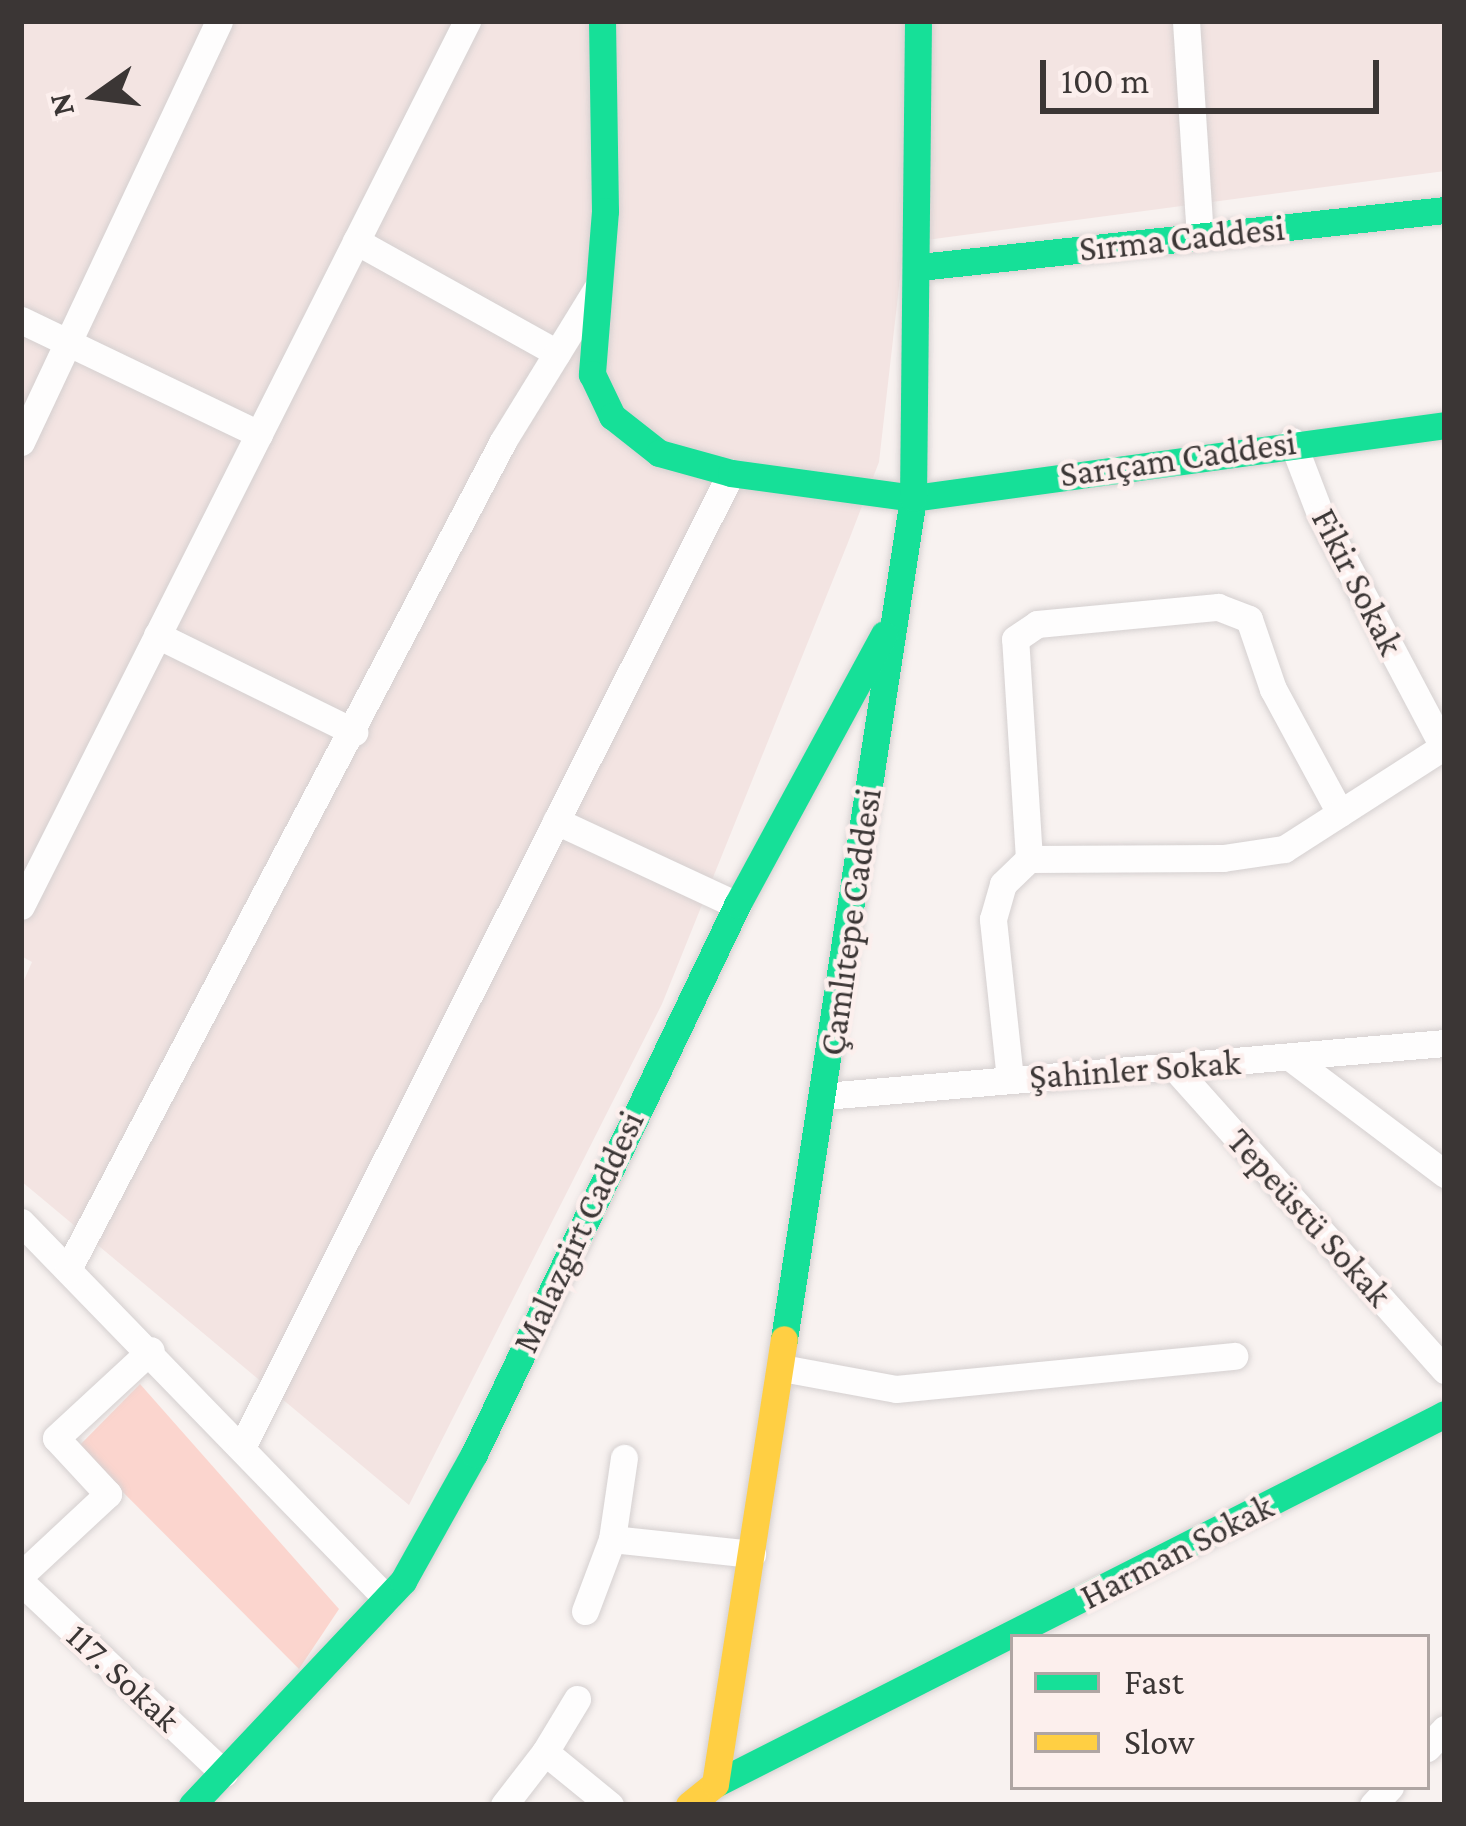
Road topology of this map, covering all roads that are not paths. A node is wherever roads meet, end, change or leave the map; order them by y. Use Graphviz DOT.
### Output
graph roads {
  1 [pos="219,21"];
  2 [pos="466,21"];
  3 [pos="602,21"];
  4 [pos="918,21"];
  5 [pos="1186,21"];
  6 [pos="1445,210"];
  7 [pos="1200,237"];
  8 [pos="356,241"];
  9 [pos="920,267"];
  10 [pos="598,287"];
  11 [pos="21,320"];
  12 [pos="68,343"];
  13 [pos="557,353"];
  14 [pos="1445,425"];
  15 [pos="259,434"];
  16 [pos="1292,441"];
  17 [pos="21,442"];
  18 [pos="731,473"];
  19 [pos="913,498"];
  20 [pos="898,609"];
  21 [pos="157,635"];
  22 [pos="1437,713"];
  23 [pos="354,732"];
  24 [pos="1444,748"];
  25 [pos="1340,813"];
  26 [pos="556,821"];
  27 [pos="1029,859"];
  28 [pos="737,905"];
  29 [pos="21,906"];
  30 [pos="1445,1043"];
  31 [pos="1291,1058"];
  32 [pos="1173,1066"];
  33 [pos="1010,1079"];
  34 [pos="825,1096"];
  35 [pos="1445,1174"];
  36 [pos="21,1222"];
  37 [pos="68,1269"];
  38 [pos="151,1350"];
  39 [pos="1234,1355"];
  40 [pos="782,1368"];
  41 [pos="1445,1370"];
  42 [pos="1445,1414"];
  43 [pos="242,1447"];
  44 [pos="624,1458"];
  45 [pos="612,1539"];
  46 [pos="752,1554"];
  47 [pos="21,1578"];
  48 [pos="387,1599"];
  49 [pos="585,1611"];
  50 [pos="1010,1634"];
  51 [pos="1011,1634"];
  52 [pos="577,1699"];
  53 [pos="545,1752"];
  54 [pos="224,1773"];
  55 [pos="715,1784"];
  56 [pos="192,1805"];
  57 [pos="503,1805"];
  58 [pos="610,1805"];
  59 [pos="689,1805"];
  1 -- 12 [label="street"];
  2 -- 8 [label="street"];
  3 -- 10 [label="street, Sarıçam Caddesi"];
  4 -- 9 [label="street, Çamlıtepe Caddesi"];
  5 -- 7 [label="street"];
  6 -- 7 [label="street, Sırma Caddesi"];
  7 -- 9 [label="street, Sırma Caddesi"];
  8 -- 13 [label="street"];
  8 -- 15 [label="street"];
  9 -- 19 [label="street, Çamlıtepe Caddesi"];
  10 -- 13 [label="street"];
  10 -- 18 [label="street, Sarıçam Caddesi"];
  11 -- 12 [label="street"];
  12 -- 15 [label="street"];
  12 -- 17 [label="street"];
  13 -- 23 [label="street"];
  14 -- 16 [label="street, Sarıçam Caddesi"];
  15 -- 21 [label="street"];
  16 -- 19 [label="street, Sarıçam Caddesi"];
  16 -- 22 [label="street, Fikir Sokak"];
  18 -- 19 [label="street, Sarıçam Caddesi"];
  18 -- 26 [label="street"];
  19 -- 20 [label="street, Çamlıtepe Caddesi"];
  20 -- 28 [label="street, Malazgirt Caddesi"];
  20 -- 34 [label="street, Çamlıtepe Caddesi"];
  21 -- 23 [label="street"];
  21 -- 29 [label="street"];
  22 -- 24 [label="street, Fikir Sokak"];
  23 -- 37 [label="street"];
  24 -- 25 [label="street"];
  25 -- 27 [label="street"];
  25 -- 27 [label="street"];
  26 -- 28 [label="street"];
  26 -- 43 [label="street"];
  27 -- 33 [label="street"];
  28 -- 48 [label="street, Malazgirt Caddesi"];
  30 -- 31 [label="street, Şahinler Sokak"];
  31 -- 32 [label="street, Şahinler Sokak"];
  31 -- 35 [label="street"];
  32 -- 33 [label="street, Şahinler Sokak"];
  32 -- 41 [label="street, Tepeüstü Sokak"];
  33 -- 34 [label="street, Şahinler Sokak"];
  34 -- 40 [label="street, Çamlıtepe Caddesi"];
  36 -- 37 [label="street"];
  37 -- 38 [label="street"];
  38 -- 43 [label="street"];
  38 -- 47 [label="street"];
  39 -- 40 [label="street"];
  40 -- 46 [label="street, Çamlıtepe Caddesi"];
  42 -- 51 [label="street, Harman Sokak"];
  43 -- 48 [label="street"];
  44 -- 45 [label="street"];
  45 -- 46 [label="street"];
  45 -- 49 [label="street"];
  46 -- 55 [label="street, Çamlıtepe Caddesi"];
  47 -- 54 [label="street, 117. Sokak"];
  48 -- 54 [label="street, Malazgirt Caddesi"];
  50 -- 55 [label="street, Harman Sokak"];
  52 -- 53 [label="street"];
  53 -- 57 [label="street"];
  53 -- 58 [label="street"];
  54 -- 56 [label="street, Malazgirt Caddesi"];
  55 -- 59 [label="street"];
}
